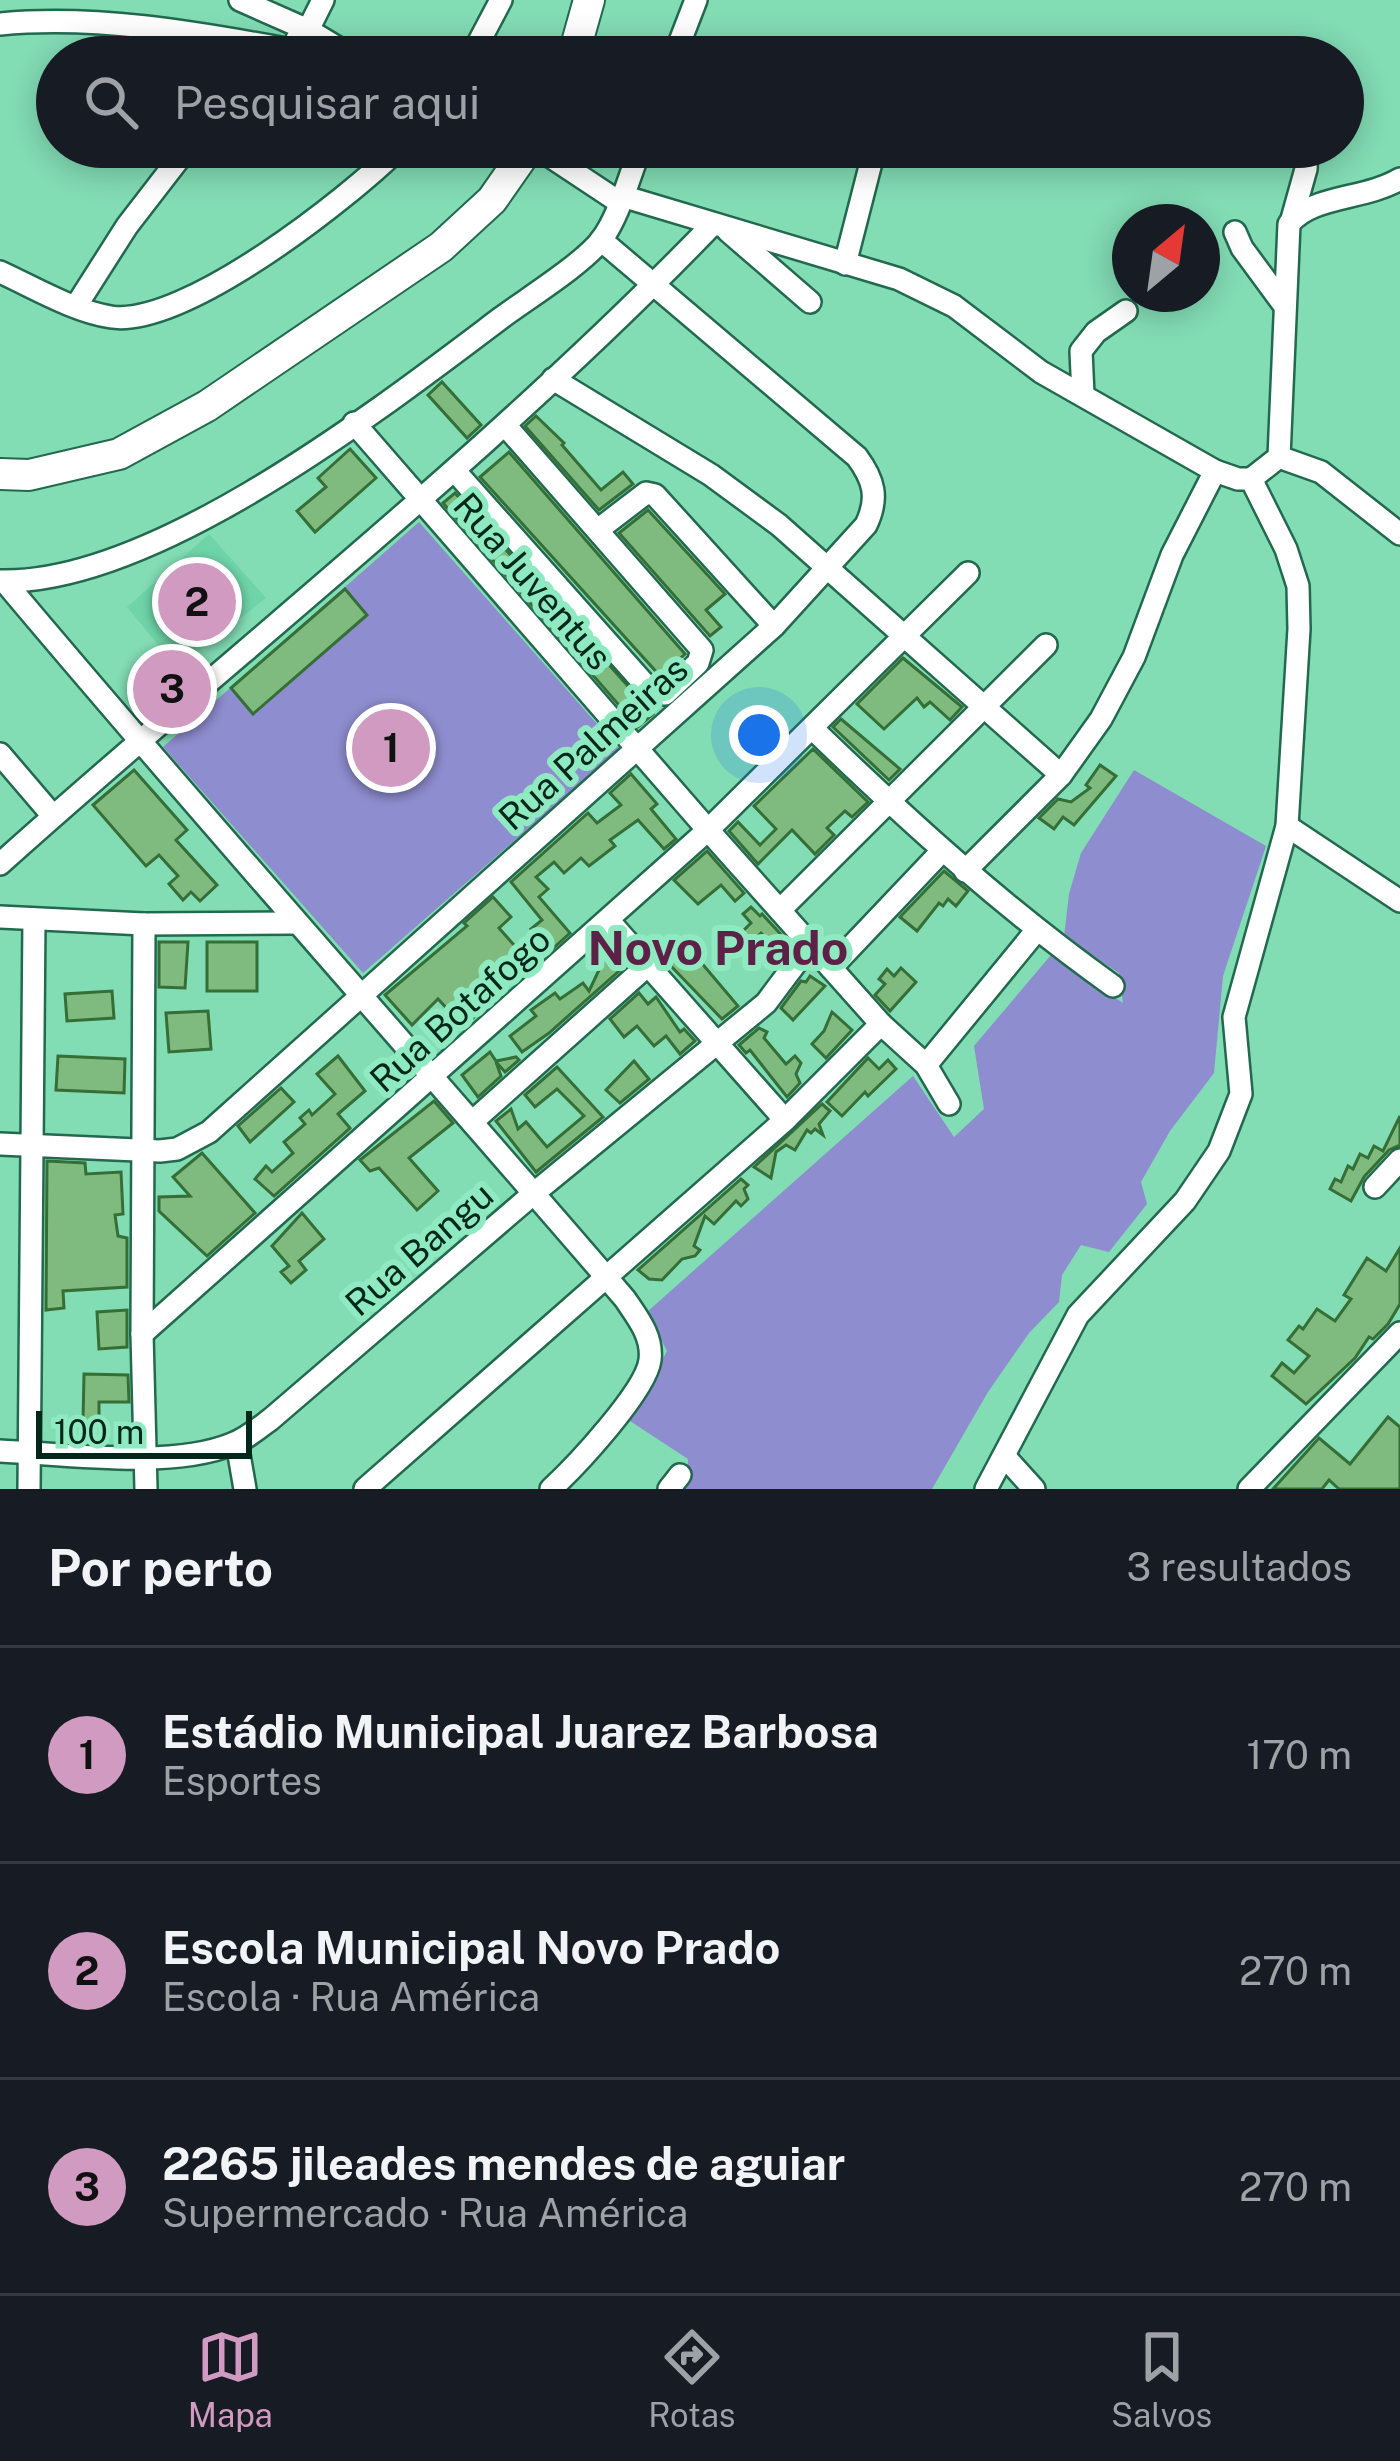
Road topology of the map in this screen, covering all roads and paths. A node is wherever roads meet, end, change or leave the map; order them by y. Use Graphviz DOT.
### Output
graph roads {
  1 [pos="240,0"];
  2 [pos="322,0"];
  3 [pos="501,0"];
  4 [pos="589,0"];
  5 [pos="696,0"];
  6 [pos="0,24"];
  7 [pos="308,30"];
  8 [pos="206,36"];
  9 [pos="301,36"];
  10 [pos="318,36"];
  11 [pos="482,36"];
  12 [pos="579,36"];
  13 [pos="682,36"];
  14 [pos="172,168"];
  15 [pos="377,168"];
  16 [pos="516,168"];
  17 [pos="568,168"];
  18 [pos="632,168"];
  19 [pos="870,168"];
  20 [pos="1306,168"];
  21 [pos="1400,179"];
  22 [pos="620,199"];
  23 [pos="1292,220"];
  24 [pos="718,225"];
  25 [pos="1235,232"];
  26 [pos="602,240"];
  27 [pos="845,264"];
  28 [pos="0,272"];
  29 [pos="652,287"];
  30 [pos="810,302"];
  31 [pos="1283,305"];
  32 [pos="76,306"];
  33 [pos="1125,312"];
  34 [pos="554,379"];
  35 [pos="1083,395"];
  36 [pos="354,423"];
  37 [pos="505,425"];
  38 [pos="1279,457"];
  39 [pos="454,470"];
  40 [pos="1215,471"];
  41 [pos="0,474"];
  42 [pos="1251,479"];
  43 [pos="418,500"];
  44 [pos="599,530"];
  45 [pos="1400,534"];
  46 [pos="829,569"];
  47 [pos="968,573"];
  48 [pos="3,582"];
  49 [pos="774,626"];
  50 [pos="906,637"];
  51 [pos="1046,645"];
  52 [pos="984,710"];
  53 [pos="813,729"];
  54 [pos="139,742"];
  55 [pos="638,749"];
  56 [pos="0,754"];
  57 [pos="1061,775"];
  58 [pos="887,801"];
  59 [pos="53,816"];
  60 [pos="1287,826"];
  61 [pos="708,830"];
  62 [pos="942,851"];
  63 [pos="0,864"];
  64 [pos="965,871"];
  65 [pos="1400,901"];
  66 [pos="780,910"];
  67 [pos="0,917"];
  68 [pos="34,919"];
  69 [pos="609,920"];
  70 [pos="295,923"];
  71 [pos="144,924"];
  72 [pos="1036,931"];
  73 [pos="802,936"];
  74 [pos="648,965"];
  75 [pos="831,968"];
  76 [pos="1113,986"];
  77 [pos="361,993"];
  78 [pos="881,1024"];
  79 [pos="717,1041"];
  80 [pos="926,1065"];
  81 [pos="434,1077"];
  82 [pos="949,1104"];
  83 [pos="785,1120"];
  84 [pos="472,1122"];
  85 [pos="0,1144"];
  86 [pos="34,1145"];
  87 [pos="146,1150"];
  88 [pos="1400,1160"];
  89 [pos="1375,1186"];
  90 [pos="533,1194"];
  91 [pos="607,1278"];
  92 [pos="1400,1333"];
  93 [pos="142,1334"];
  94 [pos="237,1443"];
  95 [pos="0,1451"];
  96 [pos="29,1453"];
  97 [pos="145,1458"];
  98 [pos="1006,1458"];
  99 [pos="29,1489"];
  100 [pos="146,1489"];
  101 [pos="245,1489"];
  102 [pos="365,1489"];
  103 [pos="551,1489"];
  104 [pos="986,1489"];
  105 [pos="1034,1489"];
  106 [pos="1249,1489"];
  1 -- 7 [label="street"];
  2 -- 7 [label="street"];
  3 -- 11 [label="street"];
  4 -- 12 [label="highway"];
  5 -- 13 [label="street"];
  6 -- 8 [label="street"];
  7 -- 9 [label="street"];
  7 -- 10 [label="street"];
  14 -- 32 [label="street"];
  15 -- 32 [label="street"];
  16 -- 41 [label="highway"];
  17 -- 22 [label="street"];
  18 -- 22 [label="street"];
  19 -- 27 [label="street"];
  20 -- 23 [label="street"];
  21 -- 23 [label="street"];
  22 -- 24 [label="street"];
  22 -- 26 [label="street"];
  23 -- 31 [label="street"];
  24 -- 27 [label="street"];
  24 -- 29 [label="street"];
  24 -- 30 [label="street"];
  25 -- 31 [label="street"];
  26 -- 29 [label="street, Rua Palmeiras"];
  26 -- 36 [label="street"];
  27 -- 35 [label="street"];
  28 -- 32 [label="street"];
  29 -- 34 [label="street"];
  29 -- 46 [label="street, Rua Palmeiras"];
  31 -- 38 [label="street"];
  33 -- 35 [label="street"];
  34 -- 37 [label="street"];
  34 -- 46 [label="street"];
  35 -- 40 [label="street"];
  36 -- 43 [label="street, Rua Juventus"];
  36 -- 48 [label="street"];
  37 -- 39 [label="street"];
  37 -- 44 [label="street"];
  38 -- 42 [label="street"];
  38 -- 45 [label="street"];
  39 -- 43 [label="street"];
  39 -- 44 [label="street"];
  40 -- 42 [label="street"];
  40 -- 57 [label="street"];
  42 -- 60 [label="street"];
  43 -- 54 [label="street"];
  43 -- 55 [label="street, Rua Juventus"];
  44 -- 49 [label="street"];
  46 -- 49 [label="street, Rua Palmeiras"];
  46 -- 50 [label="street"];
  47 -- 50 [label="street, Rua Botafogo"];
  48 -- 54 [label="street"];
  49 -- 55 [label="street, Rua Palmeiras"];
  50 -- 52 [label="street"];
  50 -- 53 [label="street, Rua Botafogo"];
  51 -- 52 [label="street"];
  52 -- 57 [label="street"];
  52 -- 58 [label="street"];
  53 -- 58 [label="street"];
  53 -- 61 [label="street, Rua Botafogo"];
  54 -- 59 [label="street"];
  54 -- 70 [label="street"];
  55 -- 61 [label="street, Rua Juventus"];
  55 -- 77 [label="street, Rua Palmeiras"];
  56 -- 59 [label="street"];
  57 -- 64 [label="street"];
  58 -- 62 [label="street"];
  58 -- 66 [label="street"];
  59 -- 63 [label="street"];
  60 -- 65 [label="street"];
  60 -- 98 [label="street"];
  61 -- 66 [label="street, Rua Juventus"];
  61 -- 69 [label="street, Rua Botafogo"];
  62 -- 64 [label="street"];
  62 -- 75 [label="street"];
  64 -- 72 [label="street"];
  66 -- 73 [label="street, Rua Juventus"];
  67 -- 68 [label="street"];
  68 -- 71 [label="street"];
  68 -- 86 [label="street"];
  69 -- 74 [label="street"];
  69 -- 81 [label="street, Rua Botafogo"];
  70 -- 71 [label="street"];
  70 -- 77 [label="street"];
  71 -- 87 [label="street"];
  72 -- 76 [label="street"];
  72 -- 80 [label="street"];
  73 -- 75 [label="street, Rua Juventus"];
  73 -- 79 [label="street, Rua Bangu"];
  74 -- 79 [label="street"];
  74 -- 84 [label="street"];
  75 -- 78 [label="street, Rua Juventus"];
  77 -- 81 [label="street"];
  77 -- 87 [label="street, Rua Palmeiras"];
  78 -- 80 [label="street, Rua Juventus"];
  78 -- 83 [label="street"];
  79 -- 83 [label="street"];
  79 -- 90 [label="street, Rua Bangu"];
  80 -- 82 [label="street, Rua Juventus"];
  81 -- 84 [label="street"];
  81 -- 93 [label="street, Rua Botafogo"];
  83 -- 91 [label="street"];
  84 -- 90 [label="street"];
  85 -- 86 [label="street, Rua Palmeiras"];
  86 -- 87 [label="street, Rua Palmeiras"];
  86 -- 96 [label="street"];
  87 -- 93 [label="street"];
  88 -- 89 [label="street"];
  90 -- 91 [label="street"];
  90 -- 94 [label="street, Rua Bangu"];
  91 -- 102 [label="street"];
  91 -- 103 [label="street"];
  92 -- 106 [label="street"];
  93 -- 97 [label="street"];
  94 -- 97 [label="street, Rua Bangu"];
  94 -- 101 [label="street"];
  95 -- 96 [label="street, Rua Bangu"];
  96 -- 97 [label="street, Rua Bangu"];
  96 -- 99 [label="street"];
  97 -- 100 [label="street"];
  98 -- 104 [label="street"];
  98 -- 105 [label="street"];
}
